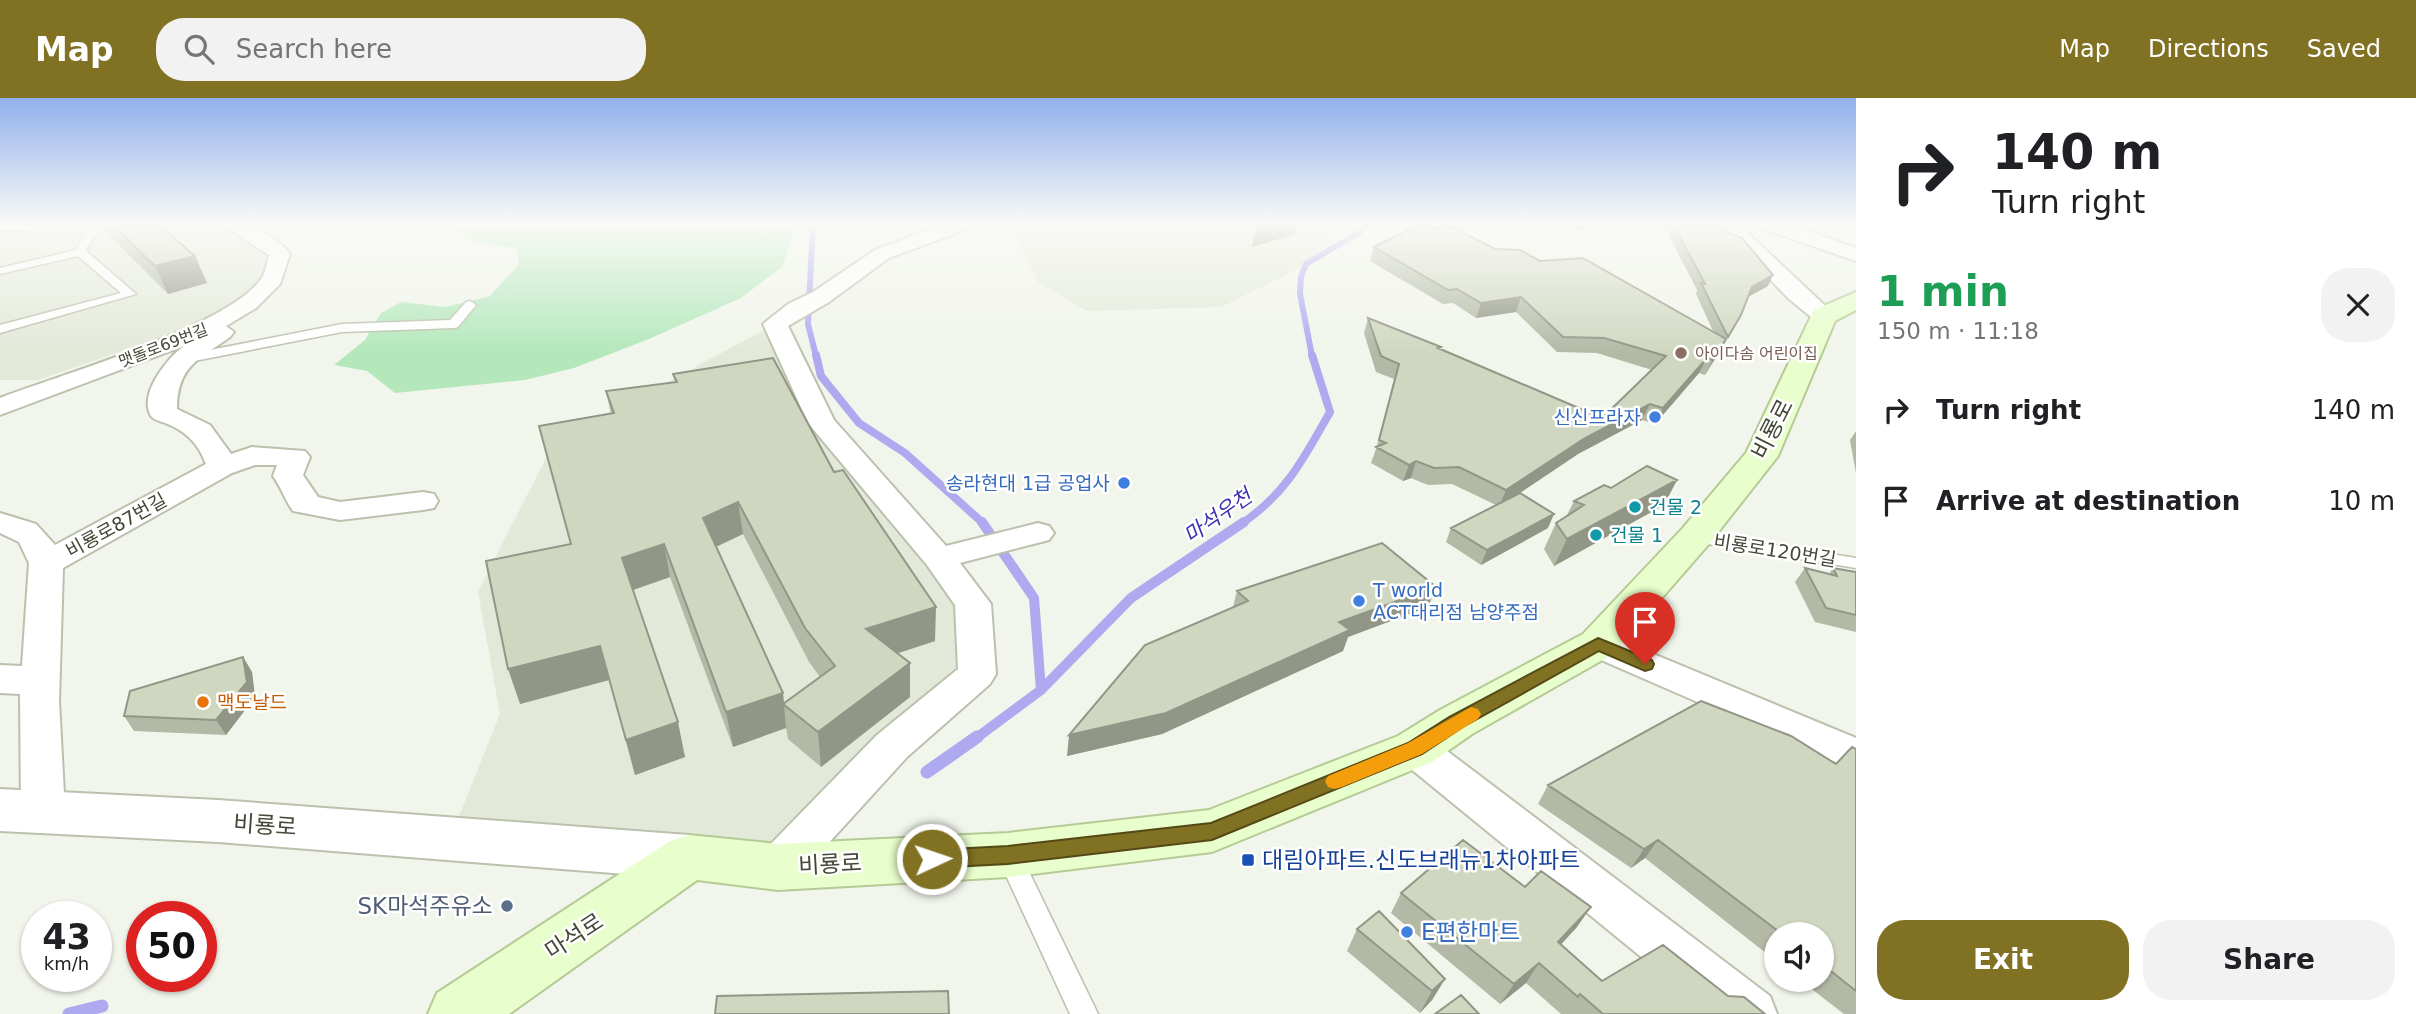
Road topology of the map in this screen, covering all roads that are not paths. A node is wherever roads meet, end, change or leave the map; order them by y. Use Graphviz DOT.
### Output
graph roads {
  1 [pos="18,267"];
  2 [pos="98,267"];
  3 [pos="280,267"];
  4 [pos="864,267"];
  5 [pos="1769,267"];
  6 [pos="0,271"];
  7 [pos="470,305"];
  8 [pos="1840,308"];
  9 [pos="210,328"];
  10 [pos="0,330"];
  11 [pos="176,361"];
  12 [pos="12,396"];
  13 [pos="0,407"];
  14 [pos="222,467"];
  15 [pos="423,501"];
  16 [pos="0,523"];
  17 [pos="1027,536"];
  18 [pos="1695,537"];
  19 [pos="939,558"];
  20 [pos="46,563"];
  21 [pos="1856,563"];
  22 [pos="1598,644"];
  23 [pos="0,679"];
  24 [pos="40,681"];
  25 [pos="1415,749"];
  26 [pos="1856,755"];
  27 [pos="22,811"];
  28 [pos="1008,855"];
  29 [pos="689,857"];
  30 [pos="778,867"];
  31 [pos="458,1014"];
  32 [pos="1084,1014"];
  33 [pos="1751,1014"];
  1 -- 6 [label="lane"];
  2 -- 10 [label="lane"];
  3 -- 9 [label="street, 맷돌로69번길"];
  4 -- 19 [label="street"];
  5 -- 8 [label="street"];
  7 -- 11 [label="lane"];
  8 -- 18 [label="main road, 비룡로"];
  9 -- 11 [label="street"];
  9 -- 12 [label="street, 맷돌로69번길"];
  11 -- 14 [label="street"];
  12 -- 13 [label="street, 맷돌로69번길"];
  14 -- 15 [label="street, 비룡로87번길"];
  14 -- 20 [label="street, 비룡로87번길"];
  16 -- 20 [label="street"];
  17 -- 19 [label="street"];
  18 -- 21 [label="lane, 비룡로120번길"];
  18 -- 22 [label="main road, 비룡로"];
  19 -- 30 [label="street"];
  20 -- 24 [label="street, 비룡로87번길"];
  22 -- 25 [label="main road, 비룡로"];
  22 -- 26 [label="street"];
  23 -- 24 [label="street"];
  24 -- 27 [label="street, 비룡로87번길"];
  25 -- 28 [label="main road, 비룡로"];
  25 -- 33 [label="street"];
  27 -- 29 [label="street, 비룡로"];
  28 -- 30 [label="main road, 비룡로"];
  28 -- 32 [label="lane"];
  29 -- 30 [label="main road, 비룡로"];
  29 -- 31 [label="main road, 마석로"];
}
